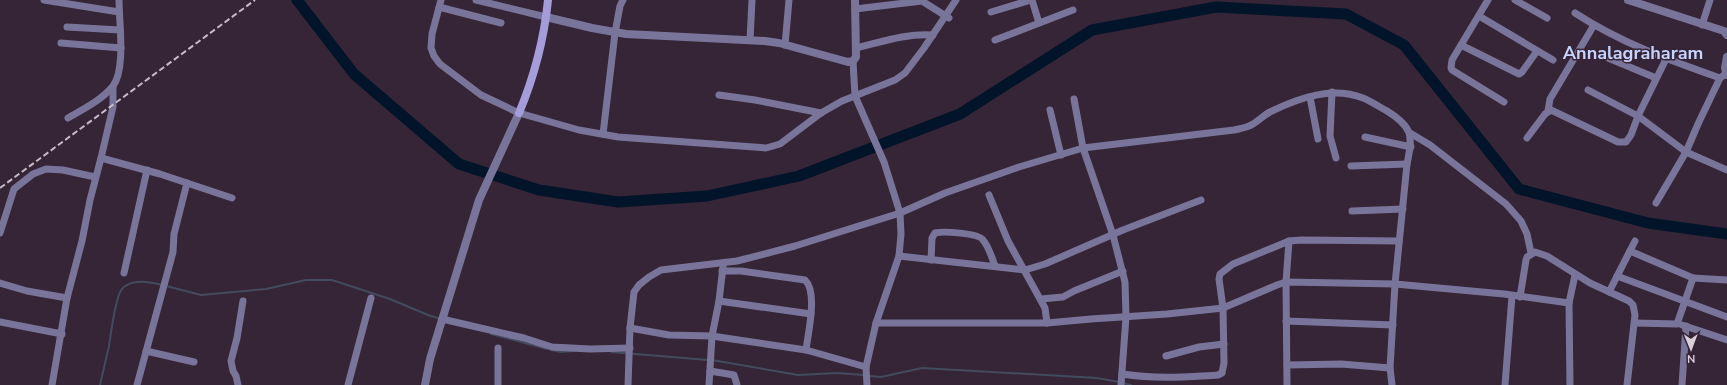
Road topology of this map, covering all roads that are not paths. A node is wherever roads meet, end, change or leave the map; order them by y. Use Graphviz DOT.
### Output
graph roads {
  1 [pos="44,0"];
  2 [pos="119,0"];
  3 [pos="476,0"];
  4 [pos="548,0"];
  5 [pos="623,0"];
  6 [pos="752,0"];
  7 [pos="789,0"];
  8 [pos="855,0"];
  9 [pos="956,0"];
  10 [pos="1031,0"];
  11 [pos="1488,0"];
  12 [pos="1515,0"];
  13 [pos="1628,0"];
  14 [pos="1710,0"];
  15 [pos="440,4"];
  16 [pos="855,9"];
  17 [pos="1073,10"];
  18 [pos="119,12"];
  19 [pos="992,12"];
  20 [pos="1575,13"];
  21 [pos="1478,16"];
  22 [pos="546,17"];
  23 [pos="947,17"];
  24 [pos="1547,18"];
  25 [pos="1039,23"];
  26 [pos="501,24"];
  27 [pos="1594,25"];
  28 [pos="1702,25"];
  29 [pos="67,27"];
  30 [pos="120,30"];
  31 [pos="615,33"];
  32 [pos="1727,35"];
  33 [pos="933,36"];
  34 [pos="750,40"];
  35 [pos="995,40"];
  36 [pos="61,43"];
  37 [pos="785,45"];
  38 [pos="1461,45"];
  39 [pos="120,48"];
  40 [pos="856,48"];
  41 [pos="1537,51"];
  42 [pos="1608,58"];
  43 [pos="1727,58"];
  44 [pos="1666,59"];
  45 [pos="1553,60"];
  46 [pos="853,61"];
  47 [pos="1724,75"];
  48 [pos="1656,78"];
  49 [pos="112,87"];
  50 [pos="1588,90"];
  51 [pos="1332,92"];
  52 [pos="719,95"];
  53 [pos="856,96"];
  54 [pos="1310,97"];
  55 [pos="1074,100"];
  56 [pos="1504,102"];
  57 [pos="1050,110"];
  58 [pos="1548,110"];
  59 [pos="519,113"];
  60 [pos="821,113"];
  61 [pos="1638,116"];
  62 [pos="68,118"];
  63 [pos="1410,133"];
  64 [pos="603,134"];
  65 [pos="1365,137"];
  66 [pos="1527,138"];
  67 [pos="1318,139"];
  68 [pos="1411,147"];
  69 [pos="1084,148"];
  70 [pos="1686,152"];
  71 [pos="1061,155"];
  72 [pos="102,158"];
  73 [pos="1336,158"];
  74 [pos="1407,164"];
  75 [pos="1351,166"];
  76 [pos="148,170"];
  77 [pos="1727,170"];
  78 [pos="95,177"];
  79 [pos="187,183"];
  80 [pos="989,195"];
  81 [pos="232,198"];
  82 [pos="1201,200"];
  83 [pos="1656,203"];
  84 [pos="1403,209"];
  85 [pos="1352,211"];
  86 [pos="900,213"];
  87 [pos="0,233"];
  88 [pos="1113,235"];
  89 [pos="1635,240"];
  90 [pos="1289,241"];
  91 [pos="1399,241"];
  92 [pos="1630,251"];
  93 [pos="1531,253"];
  94 [pos="899,256"];
  95 [pos="930,260"];
  96 [pos="724,262"];
  97 [pos="995,266"];
  98 [pos="1025,270"];
  99 [pos="722,271"];
  100 [pos="1123,271"];
  101 [pos="124,274"];
  102 [pos="1575,275"];
  103 [pos="1617,276"];
  104 [pos="1693,278"];
  105 [pos="1727,280"];
  106 [pos="1286,282"];
  107 [pos="0,283"];
  108 [pos="1395,284"];
  109 [pos="1609,292"];
  110 [pos="1516,296"];
  111 [pos="67,298"];
  112 [pos="371,298"];
  113 [pos="1041,299"];
  114 [pos="1684,301"];
  115 [pos="243,302"];
  116 [pos="719,302"];
  117 [pos="1569,303"];
  118 [pos="1223,308"];
  119 [pos="811,314"];
  120 [pos="443,315"];
  121 [pos="1126,317"];
  122 [pos="1727,317"];
  123 [pos="1286,321"];
  124 [pos="0,322"];
  125 [pos="876,323"];
  126 [pos="1047,323"];
  127 [pos="1634,323"];
  128 [pos="1677,324"];
  129 [pos="1393,325"];
  130 [pos="1686,326"];
  131 [pos="630,328"];
  132 [pos="62,334"];
  133 [pos="712,336"];
  134 [pos="1727,340"];
  135 [pos="1224,344"];
  136 [pos="630,347"];
  137 [pos="498,348"];
  138 [pos="806,350"];
  139 [pos="146,351"];
  140 [pos="1166,356"];
  141 [pos="194,362"];
  142 [pos="1287,365"];
  143 [pos="1390,368"];
  144 [pos="710,369"];
  145 [pos="866,369"];
  146 [pos="1122,379"];
  147 [pos="52,385"];
  148 [pos="137,385"];
  149 [pos="238,385"];
  150 [pos="348,385"];
  151 [pos="425,385"];
  152 [pos="498,385"];
  153 [pos="628,385"];
  154 [pos="709,385"];
  155 [pos="737,385"];
  156 [pos="867,385"];
  157 [pos="1287,385"];
  158 [pos="1392,385"];
  159 [pos="1505,385"];
  160 [pos="1570,385"];
  161 [pos="1627,385"];
  162 [pos="1682,385"];
  1 -- 18 [label="street"];
  2 -- 18 [label="street"];
  3 -- 22 [label="street"];
  4 -- 22 [label="main road"];
  5 -- 31 [label="street"];
  6 -- 34 [label="street"];
  7 -- 37 [label="street"];
  8 -- 16 [label="street"];
  9 -- 23 [label="street"];
  10 -- 19 [label="street"];
  10 -- 25 [label="street"];
  11 -- 21 [label="street"];
  12 -- 24 [label="street"];
  13 -- 28 [label="street"];
  14 -- 28 [label="street"];
  15 -- 26 [label="street"];
  15 -- 59 [label="street"];
  16 -- 23 [label="street"];
  16 -- 40 [label="street"];
  17 -- 25 [label="street"];
  18 -- 30 [label="street"];
  20 -- 27 [label="street"];
  21 -- 38 [label="street"];
  21 -- 41 [label="street"];
  22 -- 31 [label="street"];
  22 -- 59 [label="main road"];
  23 -- 33 [label="street"];
  25 -- 35 [label="street"];
  27 -- 44 [label="street"];
  27 -- 58 [label="street"];
  28 -- 32 [label="street"];
  29 -- 30 [label="street"];
  30 -- 39 [label="street"];
  31 -- 34 [label="street"];
  31 -- 64 [label="street"];
  33 -- 40 [label="street"];
  33 -- 53 [label="street"];
  34 -- 37 [label="street"];
  36 -- 39 [label="street"];
  37 -- 46 [label="street"];
  38 -- 41 [label="street"];
  38 -- 56 [label="street"];
  39 -- 49 [label="street"];
  40 -- 46 [label="street"];
  41 -- 45 [label="street"];
  42 -- 48 [label="street"];
  43 -- 47 [label="street"];
  44 -- 47 [label="street"];
  44 -- 48 [label="street"];
  46 -- 53 [label="street"];
  47 -- 70 [label="street"];
  48 -- 61 [label="street"];
  49 -- 62 [label="street"];
  49 -- 72 [label="street"];
  50 -- 61 [label="street"];
  51 -- 54 [label="street"];
  51 -- 63 [label="street"];
  51 -- 73 [label="street"];
  52 -- 60 [label="street"];
  53 -- 60 [label="street"];
  53 -- 86 [label="street"];
  54 -- 67 [label="street"];
  54 -- 69 [label="street"];
  55 -- 69 [label="street"];
  57 -- 71 [label="street"];
  58 -- 61 [label="street"];
  58 -- 66 [label="street"];
  59 -- 64 [label="street"];
  59 -- 120 [label="street"];
  60 -- 64 [label="street"];
  61 -- 70 [label="street"];
  63 -- 68 [label="street"];
  63 -- 93 [label="street"];
  65 -- 68 [label="street"];
  68 -- 74 [label="street"];
  69 -- 71 [label="street"];
  69 -- 88 [label="street"];
  70 -- 77 [label="street"];
  70 -- 83 [label="street"];
  71 -- 86 [label="street"];
  72 -- 76 [label="street"];
  72 -- 78 [label="street"];
  74 -- 75 [label="street"];
  74 -- 84 [label="street"];
  76 -- 79 [label="street"];
  76 -- 101 [label="street"];
  78 -- 87 [label="street"];
  78 -- 111 [label="street"];
  79 -- 81 [label="street"];
  79 -- 139 [label="street"];
  80 -- 98 [label="street"];
  82 -- 88 [label="street"];
  84 -- 85 [label="street"];
  84 -- 91 [label="street"];
  86 -- 94 [label="street"];
  86 -- 96 [label="street"];
  88 -- 98 [label="street"];
  88 -- 100 [label="street"];
  89 -- 92 [label="street"];
  90 -- 91 [label="street"];
  90 -- 106 [label="street"];
  90 -- 118 [label="street"];
  91 -- 108 [label="street"];
  92 -- 103 [label="street"];
  92 -- 104 [label="street"];
  93 -- 102 [label="street"];
  93 -- 110 [label="street"];
  94 -- 95 [label="street"];
  94 -- 125 [label="street"];
  95 -- 97 [label="street"];
  95 -- 97 [label="street"];
  96 -- 99 [label="street"];
  96 -- 131 [label="street"];
  97 -- 98 [label="street"];
  98 -- 113 [label="street"];
  99 -- 116 [label="street"];
  99 -- 119 [label="street"];
  100 -- 113 [label="street"];
  100 -- 121 [label="street"];
  102 -- 109 [label="street"];
  102 -- 117 [label="street"];
  103 -- 109 [label="street"];
  103 -- 114 [label="street"];
  104 -- 105 [label="street"];
  104 -- 114 [label="street"];
  106 -- 108 [label="street"];
  106 -- 118 [label="street"];
  106 -- 123 [label="street"];
  107 -- 111 [label="street"];
  108 -- 110 [label="street"];
  108 -- 129 [label="street"];
  109 -- 127 [label="street"];
  110 -- 117 [label="street"];
  110 -- 159 [label="street"];
  111 -- 132 [label="street"];
  112 -- 150 [label="street"];
  113 -- 126 [label="street"];
  114 -- 122 [label="street"];
  114 -- 128 [label="street"];
  115 -- 149 [label="street"];
  116 -- 119 [label="street"];
  116 -- 133 [label="street"];
  117 -- 160 [label="street"];
  118 -- 121 [label="street"];
  118 -- 135 [label="street"];
  119 -- 138 [label="street"];
  120 -- 136 [label="street"];
  120 -- 151 [label="street"];
  121 -- 126 [label="street"];
  121 -- 146 [label="street"];
  123 -- 129 [label="street"];
  123 -- 142 [label="street"];
  124 -- 132 [label="street"];
  125 -- 126 [label="street"];
  125 -- 145 [label="street"];
  127 -- 128 [label="street"];
  127 -- 161 [label="street"];
  128 -- 130 [label="street"];
  129 -- 143 [label="street"];
  130 -- 134 [label="street"];
  130 -- 162 [label="street"];
  131 -- 133 [label="street"];
  131 -- 136 [label="street"];
  132 -- 147 [label="street"];
  133 -- 138 [label="street"];
  133 -- 144 [label="street"];
  135 -- 140 [label="street"];
  135 -- 146 [label="street"];
  136 -- 153 [label="street"];
  137 -- 152 [label="street"];
  138 -- 145 [label="street"];
  139 -- 141 [label="street"];
  139 -- 148 [label="street"];
  142 -- 143 [label="street"];
  142 -- 157 [label="street"];
  143 -- 158 [label="street"];
  144 -- 154 [label="street"];
  144 -- 155 [label="street"];
  145 -- 156 [label="street"];
}
